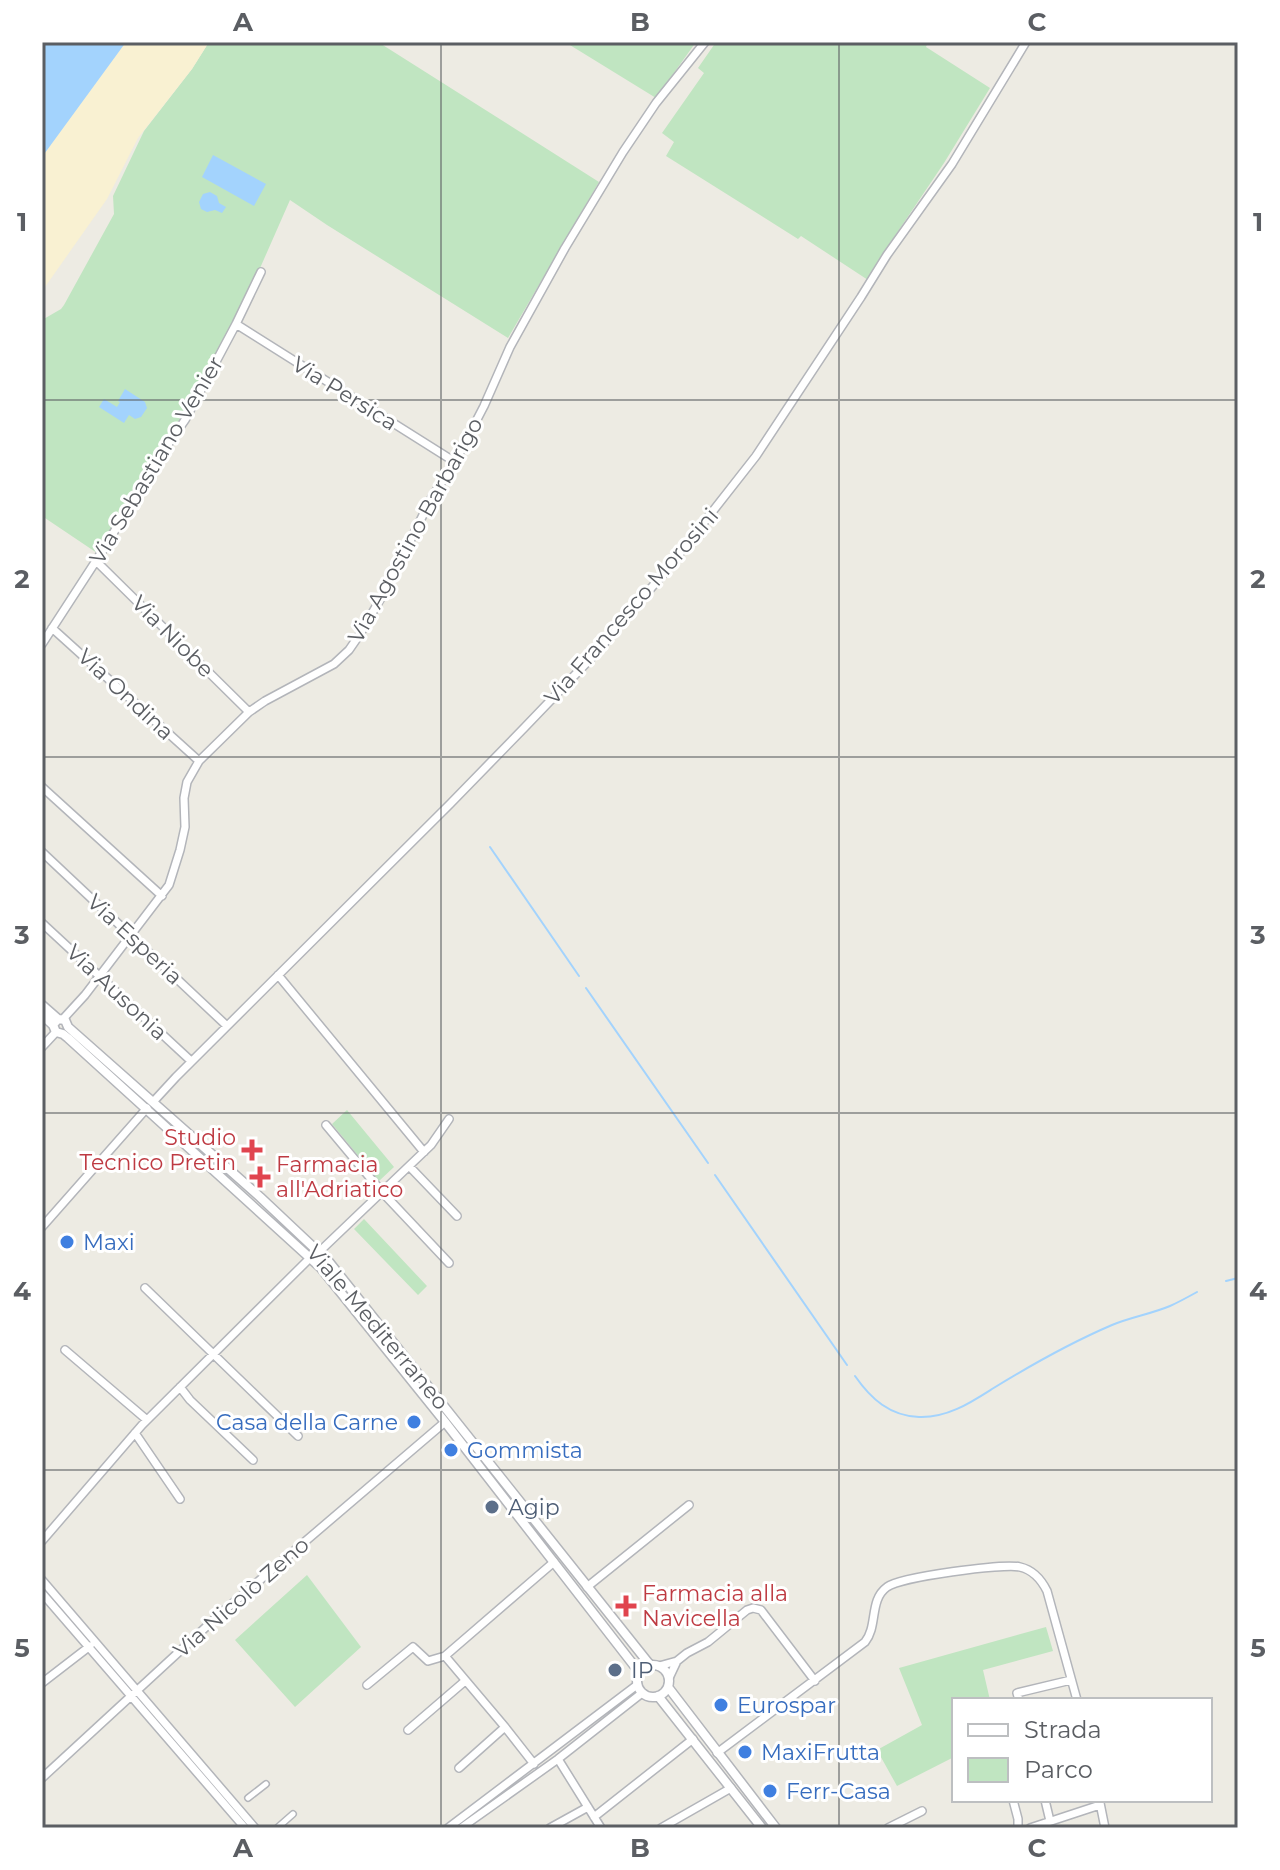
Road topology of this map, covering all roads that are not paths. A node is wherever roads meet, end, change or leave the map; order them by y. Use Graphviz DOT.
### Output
graph roads {
  1 [pos="705,42"];
  2 [pos="1026,42"];
  3 [pos="261,272"];
  4 [pos="236,324"];
  5 [pos="455,462"];
  6 [pos="96,561"];
  7 [pos="52,628"];
  8 [pos="42,644"];
  9 [pos="249,712"];
  10 [pos="199,761"];
  11 [pos="42,787"];
  12 [pos="42,852"];
  13 [pos="162,896"];
  14 [pos="42,923"];
  15 [pos="132,935"];
  16 [pos="278,975"];
  17 [pos="100,977"];
  18 [pos="42,1005"];
  19 [pos="42,1015"];
  20 [pos="61,1025"];
  21 [pos="227,1026"];
  22 [pos="42,1047"];
  23 [pos="191,1061"];
  24 [pos="150,1105"];
  25 [pos="449,1119"];
  26 [pos="326,1125"];
  27 [pos="424,1152"];
  28 [pos="409,1166"];
  29 [pos="382,1192"];
  30 [pos="457,1216"];
  31 [pos="42,1227"];
  32 [pos="315,1255"];
  33 [pos="449,1263"];
  34 [pos="145,1288"];
  35 [pos="65,1350"];
  36 [pos="214,1353"];
  37 [pos="180,1387"];
  38 [pos="147,1420"];
  39 [pos="445,1422"];
  40 [pos="135,1433"];
  41 [pos="298,1436"];
  42 [pos="253,1460"];
  43 [pos="180,1499"];
  44 [pos="689,1505"];
  45 [pos="42,1541"];
  46 [pos="554,1562"];
  47 [pos="42,1580"];
  48 [pos="587,1587"];
  49 [pos="42,1593"];
  50 [pos="92,1644"];
  51 [pos="445,1656"];
  52 [pos="677,1661"];
  53 [pos="654,1665"];
  54 [pos="639,1672"];
  55 [pos="1071,1680"];
  56 [pos="465,1681"];
  57 [pos="815,1681"];
  58 [pos="42,1683"];
  59 [pos="668,1683"];
  60 [pos="367,1685"];
  61 [pos="640,1689"];
  62 [pos="134,1693"];
  63 [pos="658,1696"];
  64 [pos="1018,1698"];
  65 [pos="1076,1698"];
  66 [pos="505,1727"];
  67 [pos="408,1730"];
  68 [pos="693,1739"];
  69 [pos="717,1753"];
  70 [pos="558,1759"];
  71 [pos="534,1764"];
  72 [pos="459,1768"];
  73 [pos="42,1778"];
  74 [pos="266,1784"];
  75 [pos="215,1787"];
  76 [pos="731,1788"];
  77 [pos="248,1798"];
  78 [pos="1014,1802"];
  79 [pos="1045,1802"];
  80 [pos="1100,1802"];
  81 [pos="588,1807"];
  82 [pos="922,1811"];
  83 [pos="293,1814"];
  84 [pos="594,1817"];
  85 [pos="1050,1821"];
  86 [pos="245,1828"];
  87 [pos="255,1828"];
  88 [pos="277,1828"];
  89 [pos="448,1828"];
  90 [pos="461,1828"];
  91 [pos="550,1828"];
  92 [pos="601,1828"];
  93 [pos="661,1828"];
  94 [pos="762,1828"];
  95 [pos="776,1828"];
  96 [pos="888,1828"];
  97 [pos="1018,1828"];
  98 [pos="1030,1828"];
  99 [pos="1105,1828"];
  1 -- 5 [label="street, Via Agostino Barbarigo"];
  2 -- 16 [label="street, Via Francesco Morosini"];
  3 -- 4 [label="street, Via Sebastiano Venier"];
  4 -- 5 [label="street, Via Persica"];
  4 -- 6 [label="street, Via Sebastiano Venier"];
  5 -- 9 [label="street, Via Agostino Barbarigo"];
  6 -- 7 [label="street, Via Sebastiano Venier"];
  6 -- 9 [label="street, Via Niobe"];
  7 -- 8 [label="street, Via Sebastiano Venier"];
  7 -- 10 [label="street, Via Ondina"];
  9 -- 10 [label="street, Via Agostino Barbarigo"];
  10 -- 13 [label="street, Via Agostino Barbarigo"];
  11 -- 13 [label="street"];
  12 -- 15 [label="street, Via Esperia"];
  13 -- 15 [label="street, Via Agostino Barbarigo"];
  14 -- 17 [label="street, Via Ausonia"];
  15 -- 17 [label="street, Via Agostino Barbarigo"];
  15 -- 21 [label="street, Via Esperia"];
  16 -- 21 [label="street, Via Francesco Morosini"];
  16 -- 27 [label="street"];
  17 -- 20 [label="street, Via Agostino Barbarigo"];
  17 -- 23 [label="street, Via Ausonia"];
  18 -- 20 [label="street, Viale Mediterraneo"];
  19 -- 20 [label="street, Viale Mediterraneo"];
  20 -- 22 [label="street"];
  20 -- 24 [label="street, Viale Mediterraneo"];
  21 -- 23 [label="street, Via Francesco Morosini"];
  23 -- 24 [label="street, Via Francesco Morosini"];
  24 -- 31 [label="street, Via Francesco Morosini"];
  24 -- 32 [label="street, Viale Mediterraneo"];
  25 -- 27 [label="street"];
  26 -- 29 [label="street"];
  27 -- 28 [label="street"];
  28 -- 29 [label="street"];
  28 -- 30 [label="street"];
  29 -- 32 [label="street"];
  29 -- 33 [label="street"];
  32 -- 36 [label="street"];
  32 -- 39 [label="street, Viale Mediterraneo"];
  32 -- 48 [label="street, Viale Mediterraneo"];
  34 -- 36 [label="street"];
  35 -- 38 [label="street"];
  36 -- 37 [label="street"];
  36 -- 41 [label="street"];
  37 -- 38 [label="street"];
  37 -- 42 [label="street"];
  38 -- 40 [label="street"];
  39 -- 46 [label="street, Viale Mediterraneo"];
  39 -- 62 [label="street, Via Nicolò Zeno"];
  40 -- 43 [label="street"];
  40 -- 45 [label="street"];
  44 -- 48 [label="street"];
  46 -- 51 [label="street"];
  46 -- 54 [label="street, Viale Mediterraneo"];
  47 -- 50 [label="street"];
  48 -- 53 [label="street, Viale Mediterraneo"];
  49 -- 50 [label="street"];
  50 -- 58 [label="street"];
  50 -- 62 [label="street"];
  51 -- 56 [label="street"];
  51 -- 60 [label="street"];
  52 -- 53 [label="street"];
  52 -- 57 [label="street"];
  52 -- 59 [label="street"];
  53 -- 54 [label="street"];
  53 -- 59 [label="street"];
  54 -- 61 [label="street"];
  55 -- 57 [label="street"];
  55 -- 64 [label="street"];
  55 -- 65 [label="street"];
  56 -- 66 [label="street"];
  56 -- 67 [label="street"];
  57 -- 69 [label="street"];
  59 -- 63 [label="street"];
  59 -- 69 [label="street"];
  61 -- 63 [label="street"];
  61 -- 70 [label="street"];
  61 -- 71 [label="street"];
  62 -- 73 [label="street, Via Nicolò Zeno"];
  62 -- 75 [label="street"];
  63 -- 68 [label="street"];
  66 -- 71 [label="street"];
  66 -- 72 [label="street"];
  68 -- 76 [label="street"];
  68 -- 84 [label="street"];
  69 -- 95 [label="street"];
  70 -- 81 [label="street"];
  70 -- 90 [label="street"];
  71 -- 89 [label="street"];
  74 -- 77 [label="street"];
  75 -- 86 [label="street"];
  75 -- 87 [label="street"];
  76 -- 93 [label="street"];
  76 -- 94 [label="street"];
  78 -- 97 [label="street"];
  79 -- 85 [label="street"];
  80 -- 85 [label="street"];
  80 -- 99 [label="street"];
  81 -- 84 [label="street"];
  81 -- 91 [label="street"];
  82 -- 96 [label="street"];
  83 -- 88 [label="street"];
  84 -- 92 [label="street"];
  85 -- 98 [label="street"];
}
